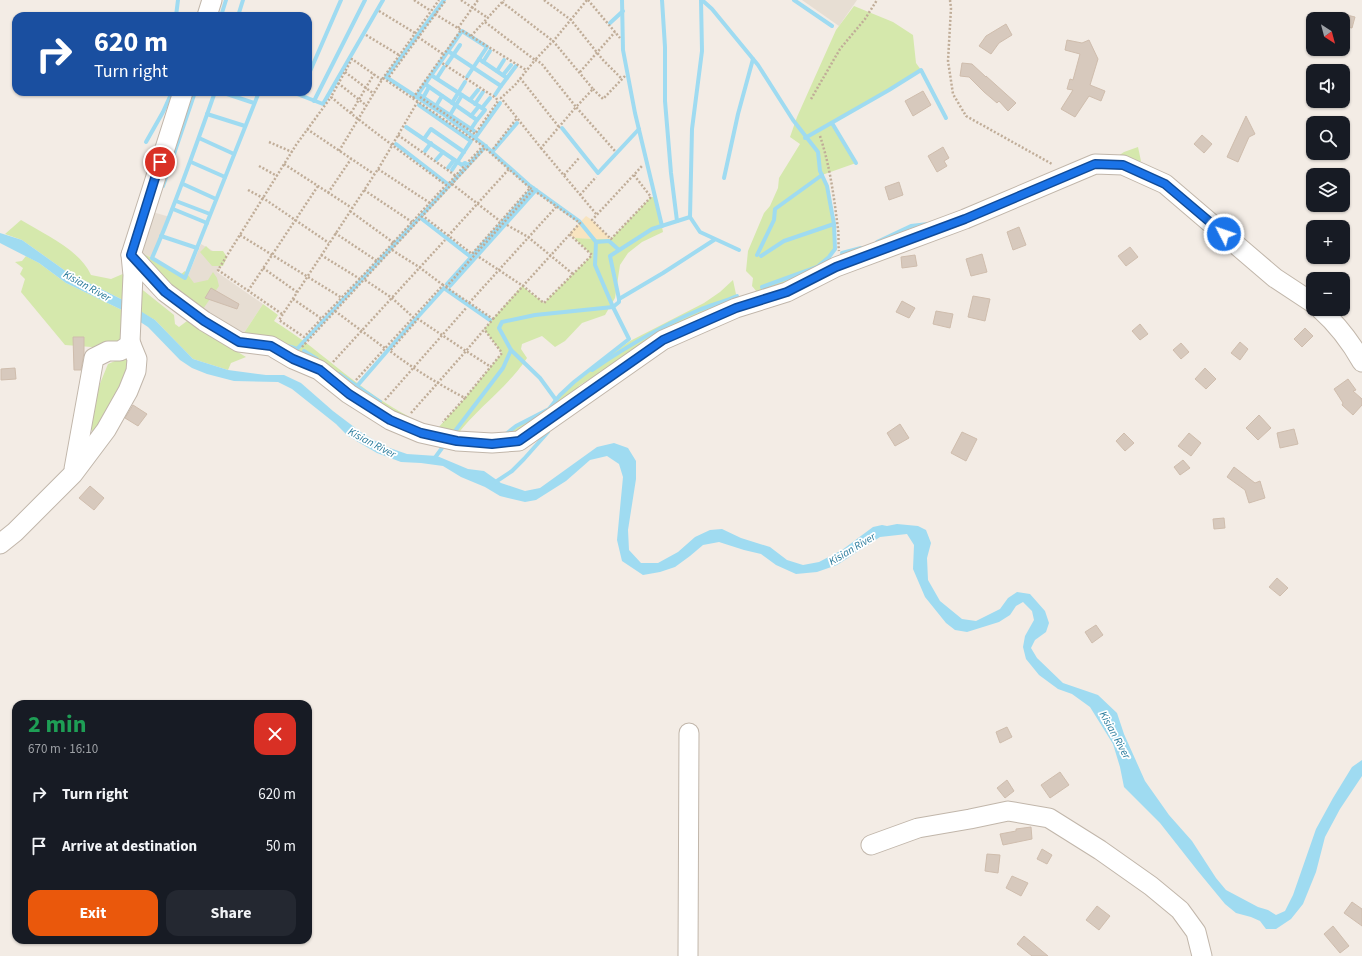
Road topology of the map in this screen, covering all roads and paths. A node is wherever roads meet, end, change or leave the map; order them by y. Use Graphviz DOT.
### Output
graph roads {
  1 [pos="212,0"];
  2 [pos="414,0"];
  3 [pos="439,0"];
  4 [pos="446,0"];
  5 [pos="461,0"];
  6 [pos="478,0"];
  7 [pos="544,0"];
  8 [pos="587,0"];
  9 [pos="877,0"];
  10 [pos="950,0"];
  11 [pos="503,1"];
  12 [pos="472,8"];
  13 [pos="379,11"];
  14 [pos="431,11"];
  15 [pos="208,12"];
  16 [pos="435,14"];
  17 [pos="488,18"];
  18 [pos="570,20"];
  19 [pos="485,22"];
  20 [pos="459,29"];
  21 [pos="615,32"];
  22 [pos="415,33"];
  23 [pos="366,35"];
  24 [pos="471,36"];
  25 [pos="418,37"];
  26 [pos="620,38"];
  27 [pos="553,41"];
  28 [pos="597,53"];
  29 [pos="443,54"];
  30 [pos="399,55"];
  31 [pos="535,60"];
  32 [pos="442,63"];
  33 [pos="526,70"];
  34 [pos="345,72"];
  35 [pos="580,72"];
  36 [pos="374,74"];
  37 [pos="625,76"];
  38 [pos="389,77"];
  39 [pos="520,78"];
  40 [pos="383,79"];
  41 [pos="622,79"];
  42 [pos="338,84"];
  43 [pos="366,88"];
  44 [pos="594,89"];
  45 [pos="374,94"];
  46 [pos="182,96"];
  47 [pos="331,96"];
  48 [pos="420,97"];
  49 [pos="413,98"];
  50 [pos="501,98"];
  51 [pos="811,99"];
  52 [pos="359,100"];
  53 [pos="418,101"];
  54 [pos="498,101"];
  55 [pos="367,106"];
  56 [pos="576,107"];
  57 [pos="350,113"];
  58 [pos="517,118"];
  59 [pos="359,120"];
  60 [pos="559,127"];
  61 [pos="307,129"];
  62 [pos="398,135"];
  63 [pos="820,136"];
  64 [pos="269,142"];
  65 [pos="392,144"];
  66 [pos="541,148"];
  67 [pos="493,149"];
  68 [pos="339,151"];
  69 [pos="614,151"];
  70 [pos="292,152"];
  71 [pos="579,158"];
  72 [pos="351,159"];
  73 [pos="468,162"];
  74 [pos="284,164"];
  75 [pos="465,165"];
  76 [pos="259,166"];
  77 [pos="642,166"];
  78 [pos="378,169"];
  79 [pos="509,169"];
  80 [pos="374,174"];
  81 [pos="1071,174"];
  82 [pos="564,175"];
  83 [pos="634,175"];
  84 [pos="277,176"];
  85 [pos="456,176"];
  86 [pos="596,176"];
  87 [pos="449,183"];
  88 [pos="452,184"];
  89 [pos="318,186"];
  90 [pos="530,188"];
  91 [pos="248,190"];
  92 [pos="364,190"];
  93 [pos="534,191"];
  94 [pos="328,193"];
  95 [pos="580,195"];
  96 [pos="263,198"];
  97 [pos="430,203"];
  98 [pos="477,203"];
  99 [pos="556,207"];
  100 [pos="351,210"];
  101 [pos="597,215"];
  102 [pos="423,216"];
  103 [pos="295,220"];
  104 [pos="500,221"];
  105 [pos="412,222"];
  106 [pos="508,225"];
  107 [pos="335,233"];
  108 [pos="569,234"];
  109 [pos="240,235"];
  110 [pos="448,236"];
  111 [pos="528,237"];
  112 [pos="445,240"];
  113 [pos="329,243"];
  114 [pos="394,243"];
  115 [pos="392,250"];
  116 [pos="272,254"];
  117 [pos="321,254"];
  118 [pos="131,255"];
  119 [pos="551,255"];
  120 [pos="479,256"];
  121 [pos="376,261"];
  122 [pos="845,264"];
  123 [pos="420,267"];
  124 [pos="263,268"];
  125 [pos="499,270"];
  126 [pos="574,274"];
  127 [pos="307,276"];
  128 [pos="360,279"];
  129 [pos="365,280"];
  130 [pos="445,286"];
  131 [pos="522,286"];
  132 [pos="248,291"];
  133 [pos="297,292"];
  134 [pos="342,298"];
  135 [pos="392,298"];
  136 [pos="1306,298"];
  137 [pos="292,299"];
  138 [pos="469,303"];
  139 [pos="467,307"];
  140 [pos="335,311"];
  141 [pos="282,314"];
  142 [pos="1328,316"];
  143 [pos="414,318"];
  144 [pos="322,319"];
  145 [pos="494,319"];
  146 [pos="484,329"];
  147 [pos="361,331"];
  148 [pos="442,334"];
  149 [pos="130,343"];
  150 [pos="386,349"];
  151 [pos="298,351"];
  152 [pos="466,351"];
  153 [pos="1362,362"];
  154 [pos="338,367"];
  155 [pos="491,367"];
  156 [pos="413,368"];
  157 [pos="350,376"];
  158 [pos="437,384"];
  159 [pos="379,396"];
  160 [pos="465,398"];
  161 [pos="385,400"];
  162 [pos="391,404"];
  163 [pos="416,418"];
  164 [pos="442,424"];
  165 [pos="73,474"];
  166 [pos="0,544"];
  167 [pos="689,733"];
  168 [pos="871,845"];
  169 [pos="1198,954"];
  170 [pos="688,956"];
  1 -- 15 [label="street"];
  2 -- 14 [label="path"];
  3 -- 14 [label="path"];
  4 -- 16 [label="path"];
  5 -- 12 [label="path"];
  6 -- 12 [label="path"];
  7 -- 18 [label="path"];
  8 -- 18 [label="path"];
  8 -- 21 [label="path"];
  9 -- 51 [label="path"];
  10 -- 81 [label="path"];
  11 -- 17 [label="path"];
  11 -- 27 [label="path"];
  12 -- 17 [label="path"];
  12 -- 20 [label="path"];
  13 -- 22 [label="path"];
  14 -- 22 [label="path"];
  16 -- 20 [label="path"];
  16 -- 25 [label="path"];
  17 -- 19 [label="path"];
  18 -- 27 [label="path"];
  18 -- 28 [label="path"];
  19 -- 24 [label="path"];
  19 -- 31 [label="path"];
  20 -- 24 [label="path"];
  20 -- 29 [label="path"];
  21 -- 26 [label="path"];
  21 -- 28 [label="path"];
  22 -- 30 [label="path"];
  23 -- 30 [label="path"];
  24 -- 33 [label="path"];
  25 -- 29 [label="path"];
  25 -- 38 [label="path"];
  27 -- 31 [label="path"];
  27 -- 35 [label="path"];
  28 -- 35 [label="path"];
  28 -- 41 [label="path"];
  29 -- 49 [label="path"];
  30 -- 40 [label="path"];
  31 -- 33 [label="path"];
  31 -- 56 [label="path"];
  32 -- 54 [label="path"];
  33 -- 39 [label="path"];
  34 -- 36 [label="path"];
  34 -- 42 [label="path"];
  34 -- 43 [label="path"];
  35 -- 44 [label="path"];
  36 -- 40 [label="path"];
  36 -- 43 [label="path"];
  37 -- 41 [label="path"];
  39 -- 50 [label="path"];
  39 -- 60 [label="path"];
  40 -- 45 [label="path"];
  40 -- 49 [label="path"];
  41 -- 44 [label="path"];
  42 -- 47 [label="path"];
  42 -- 52 [label="path"];
  43 -- 45 [label="path"];
  43 -- 52 [label="path"];
  44 -- 56 [label="path"];
  45 -- 55 [label="path"];
  46 -- 118 [label="street"];
  47 -- 57 [label="path"];
  47 -- 61 [label="path"];
  48 -- 54 [label="path"];
  49 -- 53 [label="path"];
  50 -- 54 [label="path"];
  50 -- 58 [label="path"];
  52 -- 55 [label="path"];
  52 -- 57 [label="path"];
  53 -- 62 [label="path"];
  53 -- 73 [label="path"];
  55 -- 59 [label="path"];
  56 -- 60 [label="path"];
  56 -- 69 [label="path"];
  57 -- 59 [label="path"];
  58 -- 66 [label="path"];
  58 -- 67 [label="path"];
  59 -- 65 [label="path"];
  59 -- 68 [label="path"];
  60 -- 66 [label="path"];
  61 -- 68 [label="path"];
  61 -- 70 [label="path"];
  62 -- 65 [label="path"];
  62 -- 85 [label="path"];
  63 -- 122 [label="path"];
  64 -- 70 [label="path"];
  65 -- 78 [label="path"];
  65 -- 97 [label="path"];
  66 -- 82 [label="path"];
  68 -- 72 [label="path"];
  70 -- 74 [label="path"];
  71 -- 82 [label="path"];
  72 -- 80 [label="path"];
  72 -- 94 [label="path"];
  74 -- 84 [label="path"];
  74 -- 89 [label="path"];
  75 -- 85 [label="path"];
  76 -- 84 [label="path"];
  77 -- 83 [label="path"];
  78 -- 80 [label="path"];
  78 -- 97 [label="path"];
  79 -- 88 [label="path"];
  79 -- 90 [label="path"];
  79 -- 98 [label="path"];
  80 -- 92 [label="path"];
  81 -- 122 [label="street"];
  81 -- 136 [label="street"];
  82 -- 95 [label="path"];
  83 -- 101 [label="path"];
  83 -- 101 [label="path"];
  84 -- 96 [label="path"];
  85 -- 87 [label="path"];
  86 -- 95 [label="path"];
  88 -- 98 [label="path"];
  88 -- 102 [label="path"];
  89 -- 94 [label="path"];
  89 -- 103 [label="path"];
  90 -- 93 [label="path"];
  90 -- 104 [label="path"];
  91 -- 96 [label="path"];
  92 -- 100 [label="path"];
  92 -- 105 [label="path"];
  93 -- 99 [label="path"];
  93 -- 130 [label="path"];
  94 -- 100 [label="path"];
  95 -- 101 [label="path"];
  96 -- 103 [label="path"];
  96 -- 109 [label="path"];
  97 -- 105 [label="path"];
  98 -- 104 [label="path"];
  98 -- 110 [label="path"];
  99 -- 108 [label="path"];
  99 -- 111 [label="path"];
  100 -- 107 [label="path"];
  100 -- 114 [label="path"];
  102 -- 110 [label="path"];
  102 -- 115 [label="path"];
  103 -- 113 [label="path"];
  103 -- 116 [label="path"];
  104 -- 110 [label="path"];
  105 -- 114 [label="path"];
  106 -- 111 [label="path"];
  107 -- 113 [label="path"];
  107 -- 121 [label="path"];
  108 -- 119 [label="path"];
  108 -- 126 [label="path"];
  109 -- 116 [label="path"];
  109 -- 132 [label="path"];
  111 -- 119 [label="path"];
  111 -- 125 [label="path"];
  112 -- 123 [label="path"];
  113 -- 117 [label="path"];
  114 -- 121 [label="path"];
  115 -- 123 [label="path"];
  115 -- 129 [label="path"];
  116 -- 124 [label="path"];
  116 -- 127 [label="path"];
  117 -- 127 [label="path"];
  117 -- 128 [label="path"];
  118 -- 122 [label="street"];
  118 -- 149 [label="street"];
  119 -- 126 [label="path"];
  119 -- 131 [label="path"];
  120 -- 125 [label="path"];
  121 -- 128 [label="path"];
  123 -- 130 [label="path"];
  123 -- 135 [label="path"];
  124 -- 132 [label="path"];
  124 -- 133 [label="path"];
  125 -- 131 [label="path"];
  125 -- 138 [label="path"];
  126 -- 131 [label="path"];
  127 -- 133 [label="path"];
  127 -- 134 [label="path"];
  128 -- 134 [label="path"];
  129 -- 135 [label="path"];
  129 -- 140 [label="path"];
  130 -- 138 [label="path"];
  130 -- 143 [label="path"];
  131 -- 145 [label="path"];
  132 -- 141 [label="path"];
  133 -- 137 [label="path"];
  134 -- 144 [label="path"];
  135 -- 143 [label="path"];
  135 -- 147 [label="path"];
  137 -- 141 [label="path"];
  137 -- 144 [label="path"];
  138 -- 145 [label="path"];
  139 -- 148 [label="path"];
  140 -- 147 [label="path"];
  140 -- 151 [label="path"];
  141 -- 144 [label="path"];
  142 -- 153 [label="street"];
  143 -- 150 [label="path"];
  145 -- 146 [label="path"];
  146 -- 152 [label="path"];
  146 -- 155 [label="path"];
  147 -- 150 [label="path"];
  147 -- 154 [label="path"];
  148 -- 152 [label="path"];
  148 -- 156 [label="path"];
  148 -- 156 [label="path"];
  149 -- 165 [label="street"];
  149 -- 165 [label="street"];
  150 -- 157 [label="path"];
  152 -- 155 [label="path"];
  152 -- 158 [label="path"];
  155 -- 160 [label="path"];
  156 -- 158 [label="path"];
  156 -- 161 [label="path"];
  158 -- 160 [label="path"];
  158 -- 163 [label="path"];
  159 -- 161 [label="path"];
  160 -- 164 [label="path"];
  161 -- 162 [label="path"];
  165 -- 166 [label="street"];
  167 -- 170 [label="street"];
  168 -- 169 [label="street"];
}
